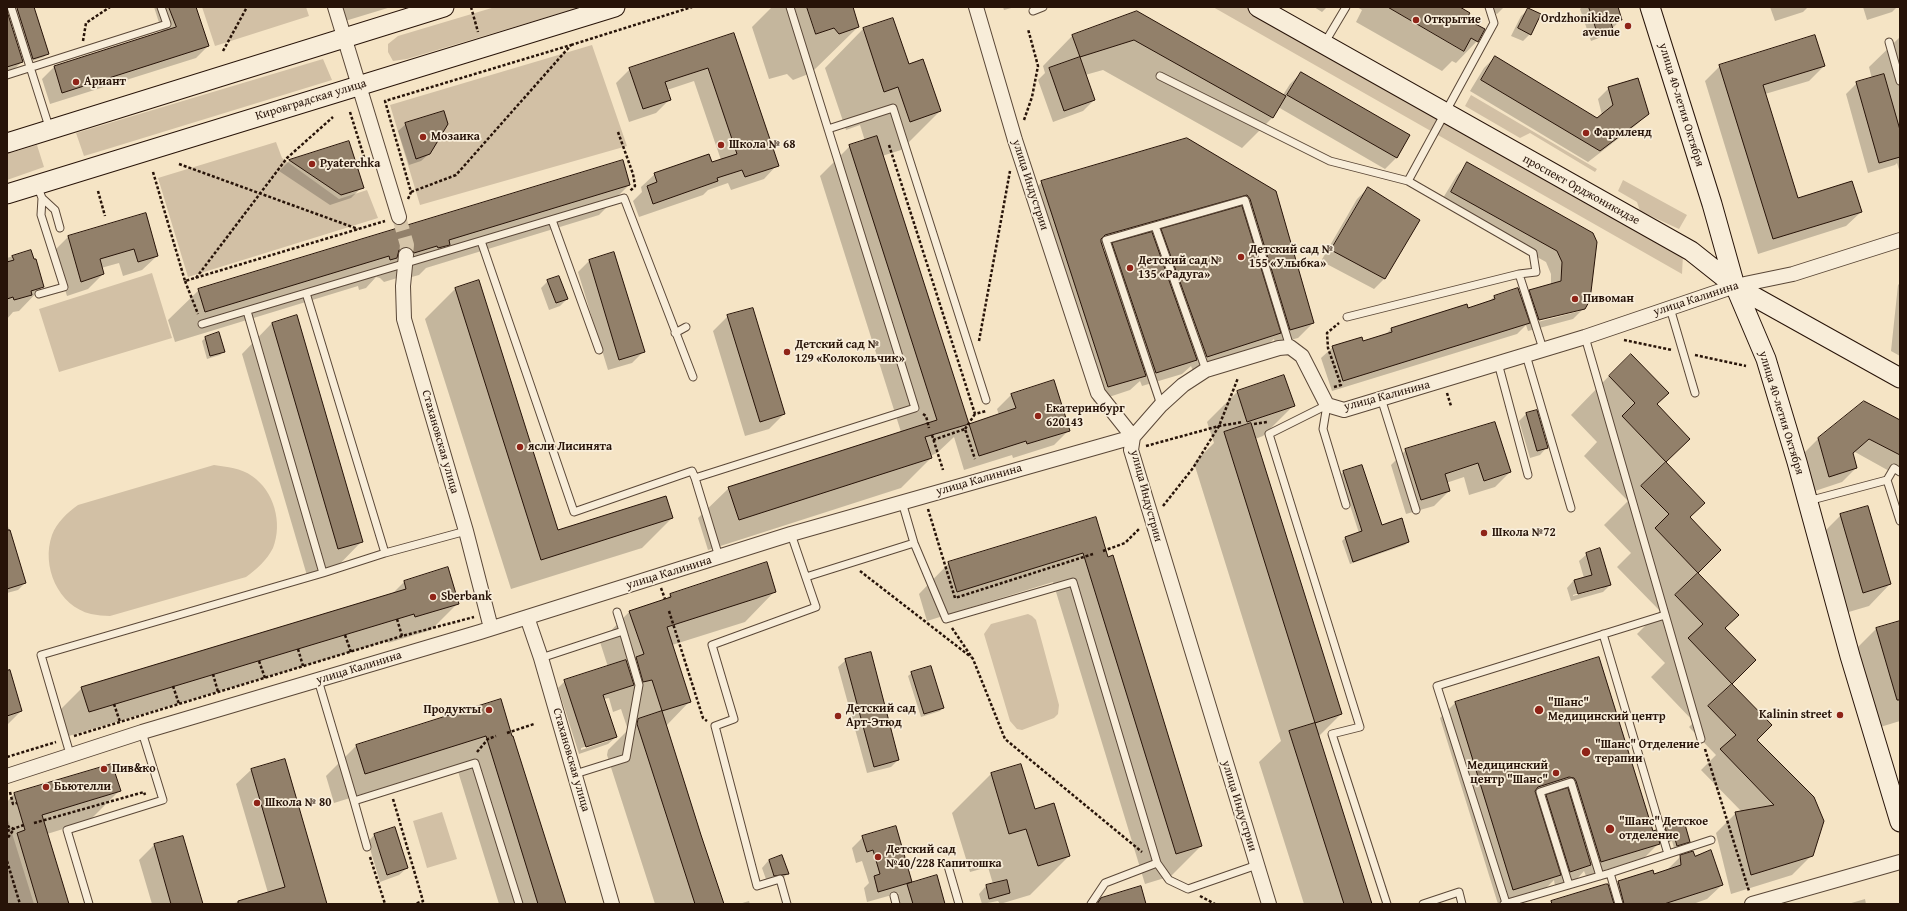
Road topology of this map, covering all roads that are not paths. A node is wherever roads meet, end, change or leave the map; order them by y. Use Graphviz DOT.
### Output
graph roads {
  1 [pos="11,7"];
  2 [pos="161,7"];
  3 [pos="335,7"];
  4 [pos="444,7"];
  5 [pos="615,7"];
  6 [pos="790,7"];
  7 [pos="976,7"];
  8 [pos="1043,7"];
  9 [pos="1258,7"];
  10 [pos="1346,7"];
  11 [pos="1489,7"];
  12 [pos="1650,7"];
  13 [pos="1033,11"];
  14 [pos="344,38"];
  15 [pos="1889,42"];
  16 [pos="1324,44"];
  17 [pos="30,67"];
  18 [pos="7,75"];
  19 [pos="1160,76"];
  20 [pos="1900,80"];
  21 [pos="358,86"];
  22 [pos="1445,113"];
  23 [pos="828,129"];
  24 [pos="50,130"];
  25 [pos="7,143"];
  26 [pos="1408,180"];
  27 [pos="40,191"];
  28 [pos="7,194"];
  29 [pos="402,211"];
  30 [pos="552,220"];
  31 [pos="1154,226"];
  32 [pos="60,228"];
  33 [pos="1900,240"];
  34 [pos="481,241"];
  35 [pos="406,259"];
  36 [pos="1519,274"];
  37 [pos="1735,286"];
  38 [pos="306,293"];
  39 [pos="39,294"];
  40 [pos="1670,308"];
  41 [pos="247,310"];
  42 [pos="1347,317"];
  43 [pos="202,324"];
  44 [pos="686,327"];
  45 [pos="675,333"];
  46 [pos="1585,337"];
  47 [pos="1290,347"];
  48 [pos="599,350"];
  49 [pos="1543,350"];
  50 [pos="1526,355"];
  51 [pos="1498,363"];
  52 [pos="1206,370"];
  53 [pos="693,377"];
  54 [pos="1900,378"];
  55 [pos="1695,393"];
  56 [pos="1381,398"];
  57 [pos="986,400"];
  58 [pos="1161,405"];
  59 [pos="1327,405"];
  60 [pos="1133,437"];
  61 [pos="1900,472"];
  62 [pos="1528,475"];
  63 [pos="695,478"];
  64 [pos="1887,480"];
  65 [pos="902,502"];
  66 [pos="1808,502"];
  67 [pos="1346,505"];
  68 [pos="1570,508"];
  69 [pos="1416,510"];
  70 [pos="1900,521"];
  71 [pos="466,531"];
  72 [pos="791,534"];
  73 [pos="914,544"];
  74 [pos="385,553"];
  75 [pos="719,557"];
  76 [pos="323,573"];
  77 [pos="806,577"];
  78 [pos="617,612"];
  79 [pos="1665,615"];
  80 [pos="528,617"];
  81 [pos="491,628"];
  82 [pos="623,631"];
  83 [pos="1603,634"];
  84 [pos="541,658"];
  85 [pos="318,680"];
  86 [pos="142,732"];
  87 [pos="1702,739"];
  88 [pos="70,754"];
  89 [pos="575,774"];
  90 [pos="7,776"];
  91 [pos="354,801"];
  92 [pos="1900,822"];
  93 [pos="1711,840"];
  94 [pos="367,846"];
  95 [pos="1668,854"];
  96 [pos="1900,862"];
  97 [pos="1157,863"];
  98 [pos="1257,865"];
  99 [pos="948,866"];
  100 [pos="1610,873"];
  101 [pos="1600,876"];
  102 [pos="1569,885"];
  103 [pos="894,896"];
  104 [pos="1750,897"];
  105 [pos="89,904"];
  106 [pos="519,904"];
  107 [pos="612,904"];
  108 [pos="787,904"];
  109 [pos="896,904"];
  110 [pos="959,904"];
  111 [pos="1091,904"];
  112 [pos="1269,904"];
  113 [pos="1387,904"];
  114 [pos="1423,904"];
  115 [pos="1462,904"];
  116 [pos="1505,904"];
  117 [pos="1619,904"];
  1 -- 17 [label="lane"];
  2 -- 17 [label="lane"];
  3 -- 14 [label="street"];
  4 -- 14 [label="main road"];
  5 -- 21 [label="main road, Кировградская улица"];
  6 -- 23 [label="lane"];
  7 -- 60 [label="street, улица Индустрии"];
  8 -- 13 [label="lane"];
  9 -- 16 [label="main road, проспект Орджоникидзе"];
  10 -- 16 [label="lane"];
  11 -- 22 [label="lane"];
  12 -- 37 [label="main road, улица 40-летия Октября"];
  14 -- 21 [label="street"];
  14 -- 24 [label="main road"];
  15 -- 20 [label="lane"];
  16 -- 22 [label="main road, проспект Орджоникидзе"];
  17 -- 18 [label="lane"];
  17 -- 24 [label="lane"];
  19 -- 26 [label="lane"];
  21 -- 27 [label="main road, Кировградская улица"];
  21 -- 29 [label="street"];
  22 -- 26 [label="lane"];
  22 -- 37 [label="main road, проспект Орджоникидзе"];
  23 -- 57 [label="lane"];
  23 -- 63 [label="lane"];
  24 -- 25 [label="main road"];
  26 -- 36 [label="lane"];
  27 -- 28 [label="main road, Кировградская улица"];
  27 -- 32 [label="lane"];
  27 -- 39 [label="lane"];
  30 -- 34 [label="lane"];
  30 -- 45 [label="lane"];
  30 -- 48 [label="lane"];
  31 -- 47 [label="lane"];
  31 -- 52 [label="lane"];
  31 -- 58 [label="lane"];
  33 -- 37 [label="street, улица Калинина"];
  34 -- 35 [label="lane"];
  34 -- 63 [label="lane"];
  35 -- 38 [label="lane"];
  35 -- 71 [label="street, Стахановская улица"];
  36 -- 42 [label="lane"];
  36 -- 49 [label="lane"];
  37 -- 40 [label="street, улица Калинина"];
  37 -- 54 [label="main road, проспект Орджоникидзе"];
  37 -- 66 [label="main road, улица 40-летия Октября"];
  38 -- 41 [label="lane"];
  38 -- 74 [label="lane"];
  40 -- 46 [label="street, улица Калинина"];
  40 -- 55 [label="lane"];
  41 -- 43 [label="lane"];
  41 -- 76 [label="lane"];
  44 -- 45 [label="lane"];
  45 -- 53 [label="lane"];
  46 -- 49 [label="street, улица Калинина"];
  46 -- 79 [label="lane"];
  47 -- 52 [label="street"];
  47 -- 59 [label="street, улица Калинина"];
  49 -- 50 [label="street, улица Калинина"];
  50 -- 51 [label="street, улица Калинина"];
  50 -- 68 [label="lane"];
  51 -- 56 [label="street, улица Калинина"];
  51 -- 62 [label="lane"];
  52 -- 58 [label="street"];
  56 -- 59 [label="street, улица Калинина"];
  56 -- 69 [label="lane"];
  58 -- 60 [label="street"];
  59 -- 67 [label="lane"];
  59 -- 113 [label="lane"];
  60 -- 65 [label="street, улица Калинина"];
  60 -- 98 [label="street, улица Индустрии"];
  61 -- 64 [label="lane"];
  63 -- 75 [label="lane"];
  64 -- 66 [label="lane"];
  64 -- 70 [label="lane"];
  65 -- 72 [label="street, улица Калинина"];
  65 -- 73 [label="lane"];
  66 -- 92 [label="main road, улица 40-летия Октября"];
  71 -- 74 [label="lane"];
  71 -- 81 [label="street, Стахановская улица"];
  72 -- 75 [label="street, улица Калинина"];
  72 -- 77 [label="lane"];
  73 -- 77 [label="lane"];
  73 -- 97 [label="lane"];
  74 -- 76 [label="lane"];
  75 -- 80 [label="street, улица Калинина"];
  76 -- 88 [label="lane"];
  77 -- 108 [label="lane"];
  78 -- 82 [label="lane"];
  79 -- 83 [label="lane"];
  79 -- 87 [label="lane"];
  80 -- 81 [label="street, улица Калинина"];
  80 -- 84 [label="street, Стахановская улица"];
  81 -- 85 [label="street, улица Калинина"];
  82 -- 84 [label="lane"];
  82 -- 89 [label="lane"];
  83 -- 95 [label="lane"];
  83 -- 116 [label="lane"];
  84 -- 89 [label="street, Стахановская улица"];
  85 -- 86 [label="street, улица Калинина"];
  85 -- 91 [label="lane"];
  86 -- 88 [label="street, улица Калинина"];
  86 -- 105 [label="lane"];
  88 -- 90 [label="street, улица Калинина"];
  89 -- 107 [label="street, Стахановская улица"];
  91 -- 94 [label="lane"];
  91 -- 106 [label="lane"];
  93 -- 95 [label="lane"];
  95 -- 100 [label="lane"];
  96 -- 104 [label="street"];
  97 -- 98 [label="lane"];
  97 -- 111 [label="lane"];
  98 -- 112 [label="street, улица Индустрии"];
  99 -- 110 [label="lane"];
  100 -- 101 [label="lane"];
  100 -- 117 [label="lane"];
  101 -- 102 [label="lane"];
  101 -- 102 [label="lane"];
  102 -- 116 [label="lane"];
  103 -- 109 [label="lane"];
  114 -- 115 [label="lane"];
}
